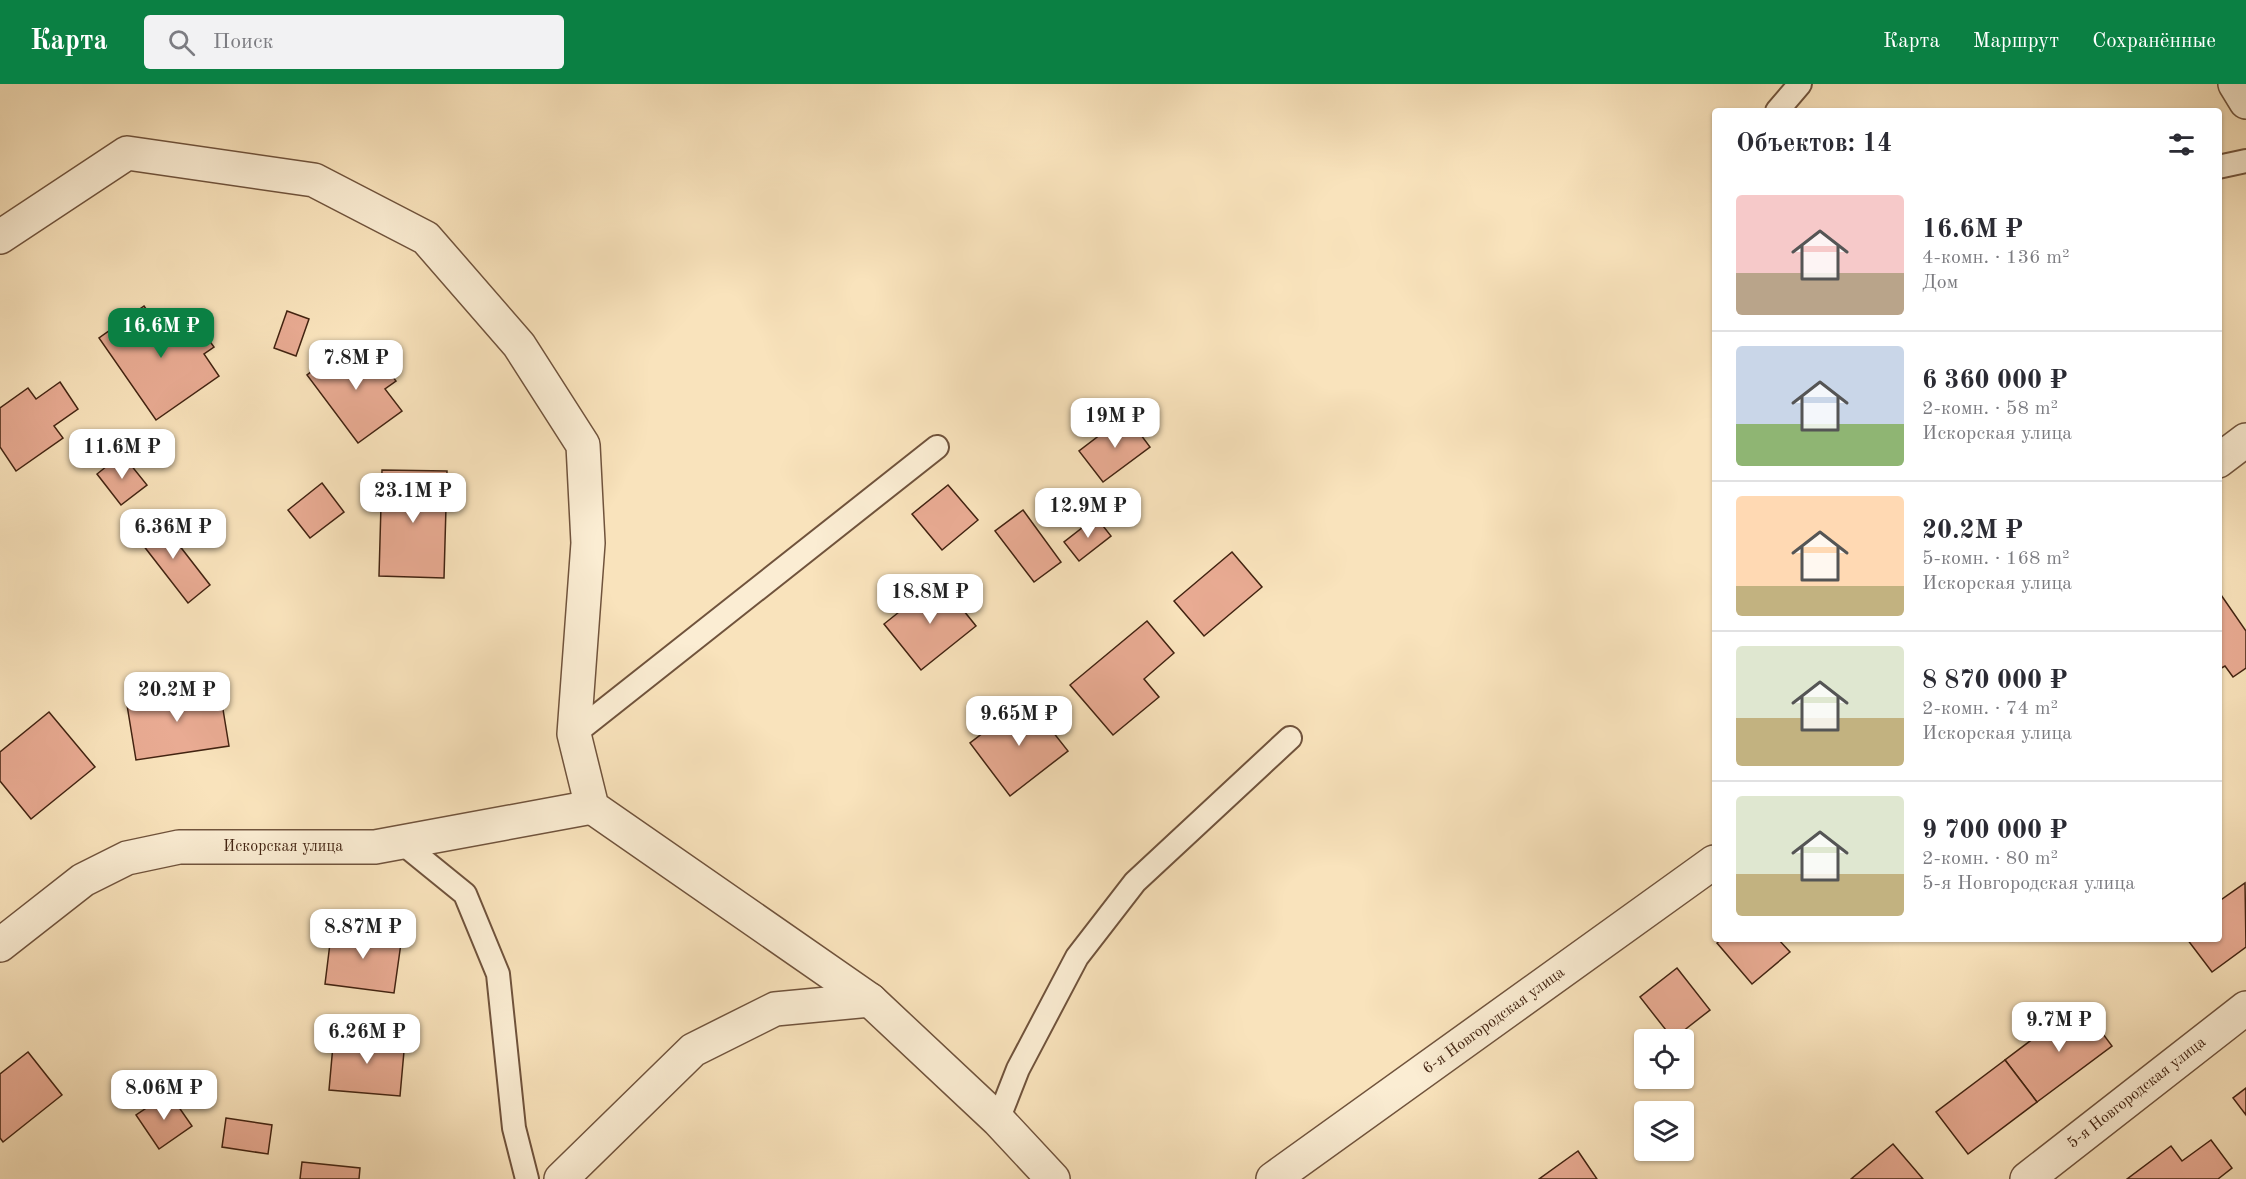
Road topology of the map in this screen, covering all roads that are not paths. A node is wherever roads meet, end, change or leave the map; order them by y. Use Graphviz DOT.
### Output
graph roads {
  1 [pos="1800,84"];
  2 [pos="2235,84"];
  3 [pos="2246,102"];
  4 [pos="1780,108"];
  5 [pos="2246,161"];
  6 [pos="2222,166"];
  7 [pos="0,237"];
  8 [pos="2246,440"];
  9 [pos="937,447"];
  10 [pos="2222,458"];
  11 [pos="574,734"];
  12 [pos="1290,738"];
  13 [pos="592,807"];
  14 [pos="401,842"];
  15 [pos="1712,863"];
  16 [pos="0,945"];
  17 [pos="870,1000"];
  18 [pos="2246,1008"];
  19 [pos="998,1120"];
  20 [pos="526,1179"];
  21 [pos="561,1179"];
  22 [pos="1053,1179"];
  23 [pos="1273,1179"];
  24 [pos="2027,1179"];
  1 -- 4 [label="lane"];
  2 -- 3 [label="street"];
  5 -- 6 [label="lane"];
  7 -- 11 [label="street"];
  8 -- 10 [label="street"];
  9 -- 11 [label="lane"];
  11 -- 13 [label="street"];
  12 -- 19 [label="lane"];
  13 -- 14 [label="street, Искорская улица"];
  13 -- 17 [label="street"];
  14 -- 16 [label="street, Искорская улица"];
  14 -- 20 [label="lane"];
  15 -- 23 [label="street, 6-я Новгородская улица"];
  17 -- 19 [label="street"];
  17 -- 21 [label="street"];
  18 -- 24 [label="street, 5-я Новгородская улица"];
  19 -- 22 [label="street"];
}
